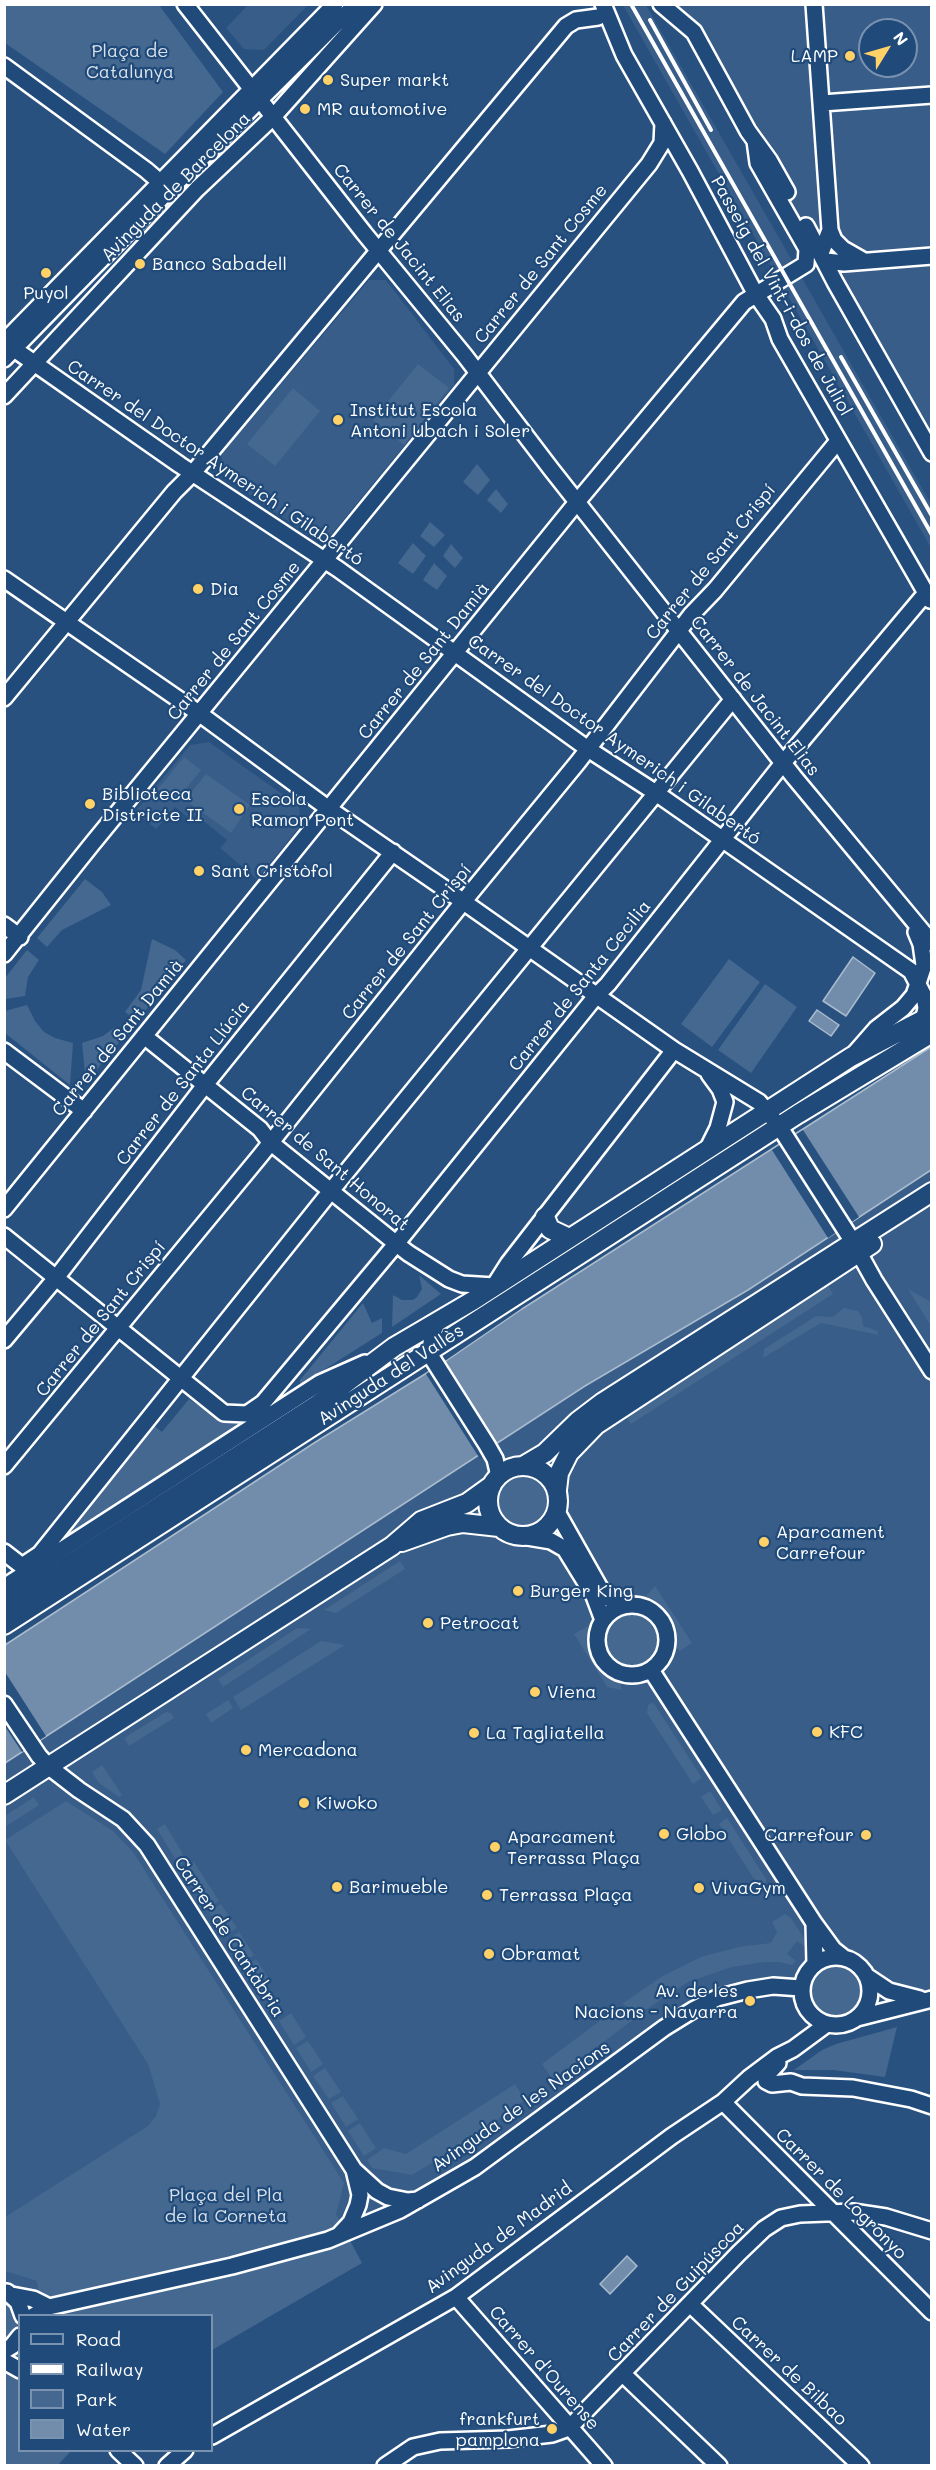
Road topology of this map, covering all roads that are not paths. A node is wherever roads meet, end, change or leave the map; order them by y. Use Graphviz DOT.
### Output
graph roads {
  1 [pos="185,4"];
  2 [pos="334,4"];
  3 [pos="356,4"];
  4 [pos="374,4"];
  5 [pos="661,4"];
  6 [pos="678,4"];
  7 [pos="814,4"];
  8 [pos="597,9"];
  9 [pos="694,32"];
  10 [pos="4,66"];
  11 [pos="932,95"];
  12 [pos="255,96"];
  13 [pos="822,103"];
  14 [pos="273,117"];
  15 [pos="663,123"];
  16 [pos="755,141"];
  17 [pos="165,186"];
  18 [pos="830,230"];
  19 [pos="377,249"];
  20 [pos="932,256"];
  21 [pos="824,257"];
  22 [pos="864,261"];
  23 [pos="755,293"];
  24 [pos="8,350"];
  25 [pos="34,363"];
  26 [pos="478,373"];
  27 [pos="4,396"];
  28 [pos="838,441"];
  29 [pos="932,453"];
  30 [pos="192,474"];
  31 [pos="578,502"];
  32 [pos="325,561"];
  33 [pos="4,579"];
  34 [pos="929,598"];
  35 [pos="67,624"];
  36 [pos="678,630"];
  37 [pos="455,653"];
  38 [pos="4,698"];
  39 [pos="733,699"];
  40 [pos="201,714"];
  41 [pos="588,749"];
  42 [pos="783,763"];
  43 [pos="656,793"];
  44 [pos="329,809"];
  45 [pos="723,840"];
  46 [pos="393,852"];
  47 [pos="463,902"];
  48 [pos="909,919"];
  49 [pos="4,925"];
  50 [pos="20,937"];
  51 [pos="932,943"];
  52 [pos="528,949"];
  53 [pos="4,954"];
  54 [pos="919,985"];
  55 [pos="596,996"];
  56 [pos="929,1016"];
  57 [pos="144,1036"];
  58 [pos="674,1050"];
  59 [pos="4,1051"];
  60 [pos="859,1053"];
  61 [pos="705,1070"];
  62 [pos="205,1085"];
  63 [pos="767,1110"];
  64 [pos="84,1111"];
  65 [pos="782,1131"];
  66 [pos="270,1142"];
  67 [pos="706,1149"];
  68 [pos="330,1192"];
  69 [pos="932,1192"];
  70 [pos="932,1206"];
  71 [pos="4,1209"];
  72 [pos="544,1217"];
  73 [pos="4,1236"];
  74 [pos="570,1238"];
  75 [pos="853,1241"];
  76 [pos="396,1244"];
  77 [pos="843,1263"];
  78 [pos="56,1278"];
  79 [pos="874,1280"];
  80 [pos="494,1286"];
  81 [pos="437,1323"];
  82 [pos="119,1328"];
  83 [pos="4,1340"];
  84 [pos="384,1354"];
  85 [pos="433,1359"];
  86 [pos="932,1371"];
  87 [pos="181,1379"];
  88 [pos="4,1466"];
  89 [pos="524,1466"];
  90 [pos="495,1480"];
  91 [pos="557,1490"];
  92 [pos="557,1512"];
  93 [pos="499,1527"];
  94 [pos="527,1537"];
  95 [pos="392,1546"];
  96 [pos="4,1552"];
  97 [pos="4,1587"];
  98 [pos="625,1605"];
  99 [pos="4,1606"];
  100 [pos="603,1620"];
  101 [pos="4,1625"];
  102 [pos="651,1670"];
  103 [pos="4,1704"];
  104 [pos="40,1756"];
  105 [pos="4,1795"];
  106 [pos="814,1923"];
  107 [pos="843,1957"];
  108 [pos="815,1964"];
  109 [pos="868,1977"];
  110 [pos="801,1988"];
  111 [pos="929,2000"];
  112 [pos="857,2019"];
  113 [pos="827,2024"];
  114 [pos="793,2049"];
  115 [pos="723,2102"];
  116 [pos="932,2106"];
  117 [pos="354,2170"];
  118 [pos="422,2199"];
  119 [pos="831,2212"];
  120 [pos="932,2231"];
  121 [pos="339,2236"];
  122 [pos="8,2292"];
  123 [pos="456,2296"];
  124 [pos="690,2304"];
  125 [pos="49,2307"];
  126 [pos="932,2312"];
  127 [pos="22,2314"];
  128 [pos="37,2314"];
  129 [pos="18,2338"];
  130 [pos="4,2351"];
  131 [pos="4,2361"];
  132 [pos="18,2369"];
  133 [pos="623,2374"];
  134 [pos="569,2428"];
  135 [pos="213,2435"];
  136 [pos="119,2452"];
  137 [pos="184,2452"];
  138 [pos="135,2466"];
  139 [pos="167,2466"];
  140 [pos="385,2466"];
  141 [pos="604,2466"];
  142 [pos="719,2466"];
  143 [pos="861,2466"];
  1 -- 12 [label="street, Carrer de Jacint Elias"];
  2 -- 12 [label="street, Avinguda de Barcelona"];
  3 -- 12 [label="street, Avinguda de Barcelona"];
  4 -- 14 [label="street, Avinguda de Barcelona"];
  5 -- 9 [label="street"];
  6 -- 9 [label="street"];
  7 -- 13 [label="street"];
  8 -- 15 [label="street, Passeig del Vint-i-dos de Juliol"];
  8 -- 19 [label="street"];
  9 -- 16 [label="street"];
  10 -- 17 [label="street"];
  11 -- 13 [label="street"];
  12 -- 14 [label="street, Carrer de Jacint Elias"];
  12 -- 17 [label="street, Avinguda de Barcelona"];
  13 -- 18 [label="street"];
  14 -- 19 [label="street, Carrer de Jacint Elias"];
  14 -- 25 [label="street, Avinguda de Barcelona"];
  15 -- 23 [label="street, Passeig del Vint-i-dos de Juliol"];
  15 -- 26 [label="street, Carrer de Sant Cosme"];
  16 -- 21 [label="street"];
  16 -- 23 [label="street, Carrer de Sant Damià"];
  17 -- 24 [label="street, Avinguda de Barcelona"];
  18 -- 21 [label="street"];
  18 -- 22 [label="street"];
  19 -- 26 [label="street, Carrer de Jacint Elias"];
  19 -- 30 [label="street"];
  20 -- 22 [label="street"];
  21 -- 22 [label="street"];
  21 -- 29 [label="street"];
  23 -- 28 [label="street, Passeig del Vint-i-dos de Juliol"];
  23 -- 31 [label="street, Carrer de Sant Damià"];
  24 -- 25 [label="street, Carrer del Doctor Aymerich i Gilabertó"];
  25 -- 27 [label="street, Avinguda de Barcelona"];
  25 -- 30 [label="street, Carrer del Doctor Aymerich i Gilabertó"];
  26 -- 31 [label="street, Carrer de Jacint Elias"];
  26 -- 32 [label="street, Carrer de Sant Cosme"];
  28 -- 34 [label="street, Passeig del Vint-i-dos de Juliol"];
  28 -- 36 [label="street, Carrer de Sant Crispí"];
  30 -- 32 [label="street, Carrer del Doctor Aymerich i Gilabertó"];
  30 -- 35 [label="street"];
  31 -- 36 [label="street, Carrer de Jacint Elias"];
  31 -- 37 [label="street, Carrer de Sant Damià"];
  32 -- 37 [label="street, Carrer del Doctor Aymerich i Gilabertó"];
  32 -- 40 [label="street, Carrer de Sant Cosme"];
  33 -- 35 [label="street"];
  34 -- 42 [label="street, Carrer de Santa Cecilia"];
  35 -- 38 [label="street"];
  35 -- 40 [label="street"];
  36 -- 39 [label="street, Carrer de Jacint Elias"];
  36 -- 41 [label="street, Carrer de Sant Crispí"];
  37 -- 41 [label="street, Carrer del Doctor Aymerich i Gilabertó"];
  37 -- 44 [label="street, Carrer de Sant Damià"];
  39 -- 42 [label="street, Carrer de Jacint Elias"];
  39 -- 43 [label="street"];
  40 -- 44 [label="street"];
  40 -- 50 [label="street, Carrer de Sant Cosme"];
  41 -- 43 [label="street, Carrer del Doctor Aymerich i Gilabertó"];
  41 -- 47 [label="street, Carrer de Sant Crispí"];
  42 -- 45 [label="street, Carrer de Santa Cecilia"];
  42 -- 48 [label="street, Carrer de Jacint Elias"];
  43 -- 45 [label="street, Carrer del Doctor Aymerich i Gilabertó"];
  43 -- 52 [label="street"];
  44 -- 46 [label="street"];
  44 -- 57 [label="street, Carrer de Sant Damià"];
  45 -- 54 [label="street, Carrer del Doctor Aymerich i Gilabertó"];
  45 -- 55 [label="street, Carrer de Santa Cecilia"];
  46 -- 47 [label="street"];
  46 -- 62 [label="street, Carrer de Santa Llúcia"];
  47 -- 52 [label="street"];
  47 -- 66 [label="street, Carrer de Sant Crispí"];
  48 -- 51 [label="street, Carrer de Jacint Elias"];
  48 -- 54 [label="street, Carrer de Jacint Elias"];
  49 -- 50 [label="street"];
  50 -- 53 [label="street, Carrer de Sant Cosme"];
  52 -- 55 [label="street"];
  52 -- 68 [label="street"];
  54 -- 56 [label="street"];
  54 -- 60 [label="street, Carrer de Jacint Elias"];
  55 -- 58 [label="street"];
  55 -- 76 [label="street, Carrer de Santa Cecilia"];
  56 -- 60 [label="main road, Avinguda del Vallès"];
  56 -- 65 [label="main road, Avinguda del Vallès"];
  57 -- 62 [label="street, Carrer de Sant Honorat"];
  57 -- 64 [label="street, Carrer de Sant Damià"];
  58 -- 61 [label="street"];
  58 -- 72 [label="street"];
  59 -- 64 [label="street"];
  60 -- 63 [label="main road, Avinguda del Vallès"];
  61 -- 63 [label="street"];
  61 -- 67 [label="street"];
  62 -- 66 [label="street, Carrer de Sant Honorat"];
  62 -- 78 [label="street, Carrer de Santa Llúcia"];
  63 -- 65 [label="street"];
  63 -- 67 [label="main road, Avinguda del Vallès"];
  64 -- 71 [label="street, Carrer de Sant Damià"];
  65 -- 75 [label="street"];
  65 -- 85 [label="main road, Avinguda del Vallès"];
  66 -- 68 [label="street, Carrer de Sant Honorat"];
  66 -- 82 [label="street, Carrer de Sant Crispí"];
  67 -- 74 [label="main road, Avinguda del Vallès"];
  68 -- 76 [label="street, Carrer de Sant Honorat"];
  68 -- 87 [label="street"];
  69 -- 75 [label="main road"];
  70 -- 75 [label="main road"];
  72 -- 74 [label="main road"];
  72 -- 80 [label="street"];
  73 -- 78 [label="street"];
  74 -- 80 [label="main road, Avinguda del Vallès"];
  75 -- 77 [label="main road"];
  75 -- 79 [label="street"];
  75 -- 89 [label="main road"];
  76 -- 80 [label="street, Carrer de Sant Honorat"];
  76 -- 87 [label="street, Carrer de Santa Cecilia"];
  77 -- 79 [label="street"];
  77 -- 91 [label="main road"];
  78 -- 82 [label="street"];
  78 -- 83 [label="street, Carrer de Santa Llúcia"];
  79 -- 86 [label="street"];
  80 -- 81 [label="main road, Avinguda del Vallès"];
  81 -- 84 [label="main road, Avinguda del Vallès"];
  81 -- 85 [label="street"];
  82 -- 87 [label="street"];
  82 -- 88 [label="street, Carrer de Sant Crispí"];
  84 -- 97 [label="street, Avinguda del Vallès"];
  84 -- 99 [label="main road, Avinguda del Vallès"];
  85 -- 90 [label="street"];
  85 -- 101 [label="main road, Avinguda del Vallès"];
  87 -- 96 [label="street"];
  89 -- 90 [label="main road"];
  89 -- 91 [label="main road"];
  90 -- 93 [label="main road"];
  90 -- 95 [label="main road"];
  91 -- 92 [label="main road"];
  92 -- 94 [label="main road"];
  92 -- 98 [label="street"];
  93 -- 94 [label="main road"];
  93 -- 95 [label="main road"];
  94 -- 100 [label="street"];
  95 -- 104 [label="main road"];
  98 -- 100 [label="street"];
  98 -- 102 [label="street"];
  100 -- 102 [label="street"];
  102 -- 106 [label="street"];
  103 -- 104 [label="street, Carrer de Cantàbria"];
  104 -- 105 [label="main road"];
  104 -- 117 [label="street, Carrer de Cantàbria"];
  106 -- 107 [label="street"];
  106 -- 108 [label="street"];
  107 -- 108 [label="street"];
  107 -- 109 [label="street"];
  108 -- 110 [label="street"];
  109 -- 111 [label="street"];
  109 -- 112 [label="street"];
  110 -- 113 [label="street"];
  110 -- 118 [label="street, Avinguda de les Nacions"];
  111 -- 112 [label="street"];
  112 -- 113 [label="street"];
  113 -- 114 [label="street, Avinguda de Madrid"];
  114 -- 115 [label="street, Avinguda de Madrid"];
  114 -- 116 [label="street, Avinguda de Madrid"];
  115 -- 119 [label="street, Carrer de Logronyo"];
  115 -- 123 [label="street, Avinguda de Madrid"];
  117 -- 118 [label="street, Carrer de Cantàbria"];
  117 -- 121 [label="street, Carrer de Cantàbria"];
  118 -- 121 [label="street, Avinguda de les Nacions"];
  119 -- 120 [label="street, Carrer de Guipúscoa"];
  119 -- 124 [label="street, Carrer de Guipúscoa"];
  119 -- 126 [label="street, Carrer de Logronyo"];
  121 -- 125 [label="street, Avinguda de les Nacions"];
  122 -- 125 [label="street"];
  122 -- 127 [label="street"];
  123 -- 134 [label="street, Carrer d'Ourense"];
  123 -- 135 [label="street, Avinguda de Madrid"];
  124 -- 133 [label="street, Carrer de Guipúscoa"];
  124 -- 143 [label="street, Carrer de Bilbao"];
  125 -- 128 [label="street, Avinguda de les Nacions"];
  129 -- 130 [label="street"];
  131 -- 132 [label="street"];
  133 -- 134 [label="street, Carrer de Guipúscoa"];
  133 -- 142 [label="street"];
  134 -- 140 [label="street"];
  134 -- 141 [label="street, Carrer d'Ourense"];
  136 -- 138 [label="street"];
  137 -- 139 [label="street"];
}
